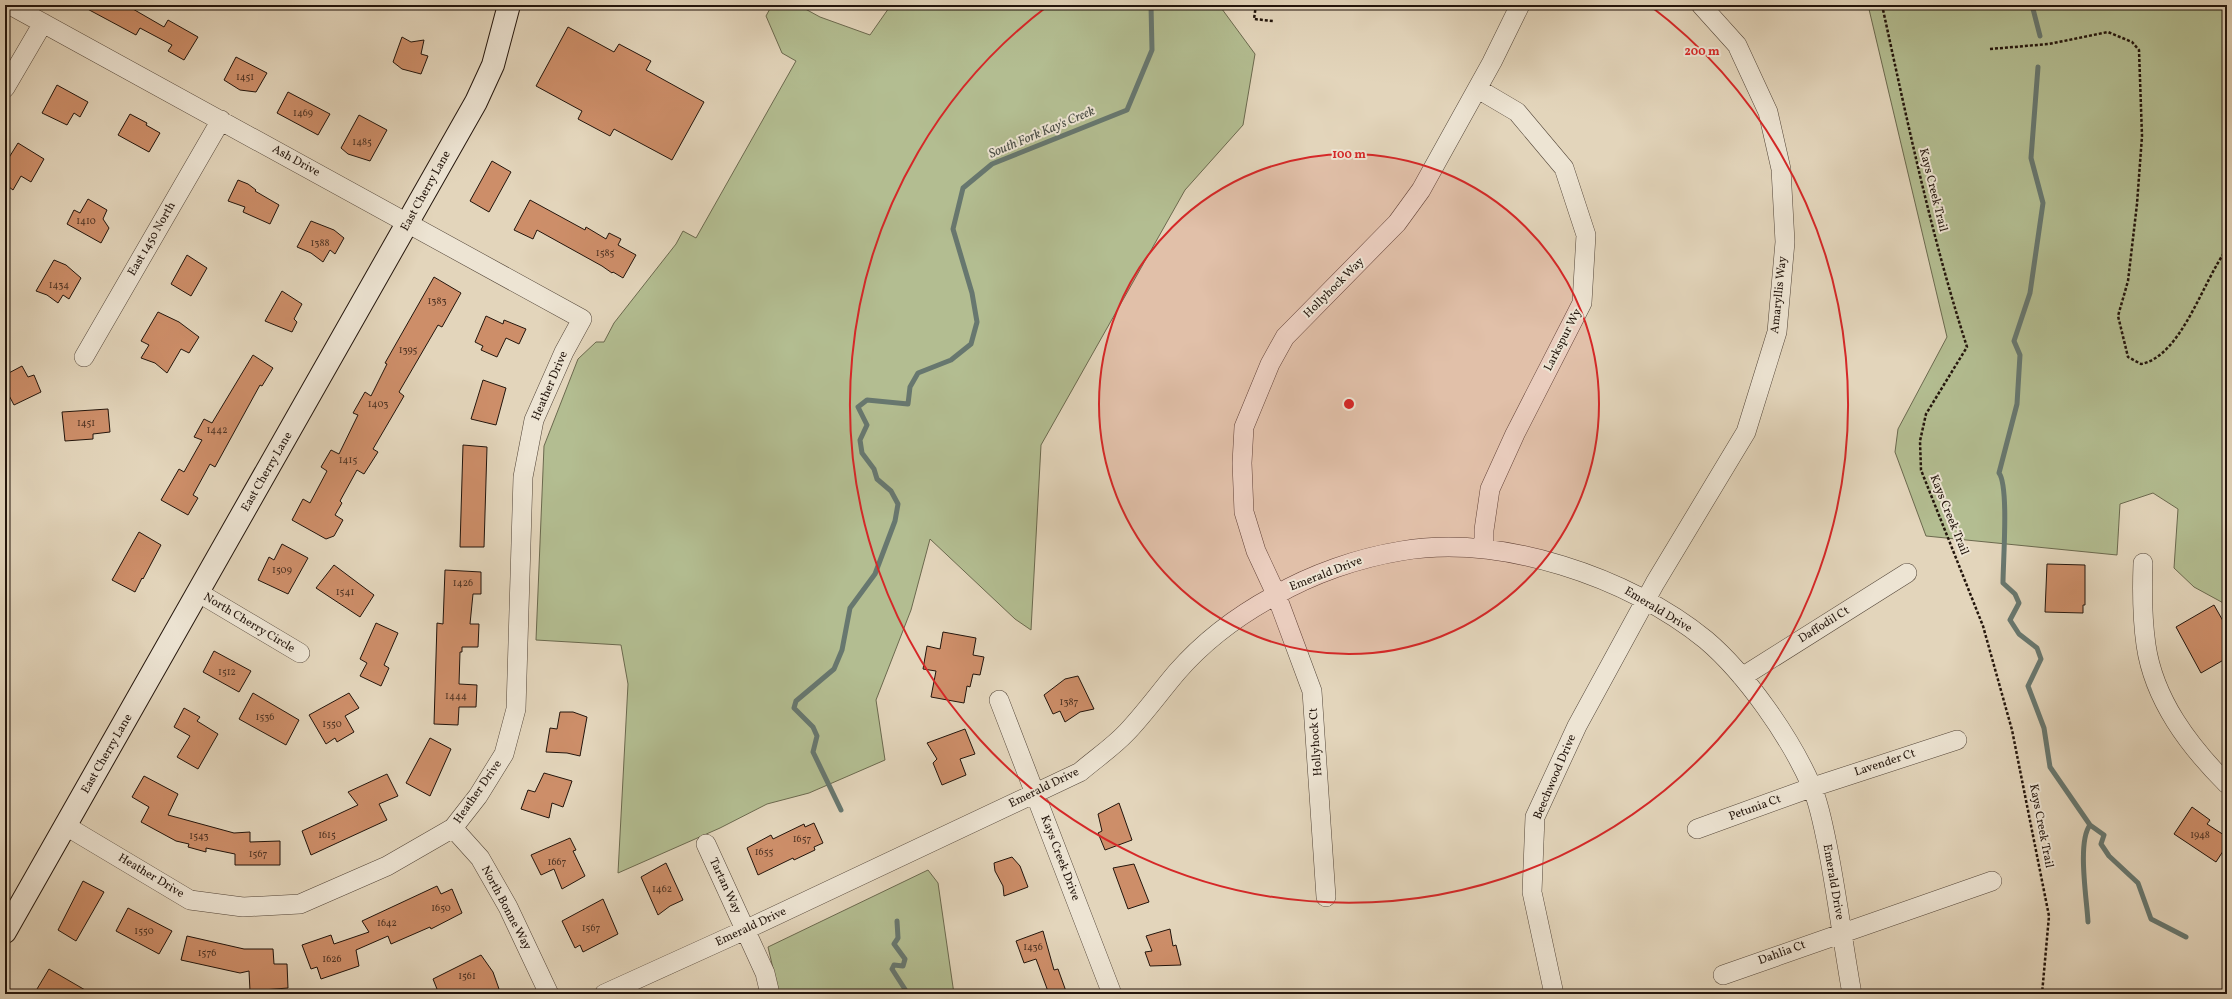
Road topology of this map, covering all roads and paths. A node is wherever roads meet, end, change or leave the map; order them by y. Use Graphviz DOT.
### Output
graph roads {
  1 [pos="10,5"];
  2 [pos="509,5"];
  3 [pos="1256,5"];
  4 [pos="1520,5"];
  5 [pos="1701,5"];
  6 [pos="1882,5"];
  7 [pos="1273,22"];
  8 [pos="43,23"];
  9 [pos="1990,49"];
  10 [pos="5,88"];
  11 [pos="1478,88"];
  12 [pos="221,120"];
  13 [pos="408,223"];
  14 [pos="2227,248"];
  15 [pos="582,319"];
  16 [pos="84,357"];
  17 [pos="1484,549"];
  18 [pos="2143,563"];
  19 [pos="1907,572"];
  20 [pos="199,593"];
  21 [pos="1276,594"];
  22 [pos="1646,600"];
  23 [pos="300,653"];
  24 [pos="1742,677"];
  25 [pos="999,700"];
  26 [pos="1957,740"];
  27 [pos="2227,784"];
  28 [pos="1813,787"];
  29 [pos="1035,793"];
  30 [pos="66,826"];
  31 [pos="453,828"];
  32 [pos="1697,829"];
  33 [pos="706,844"];
  34 [pos="1992,881"];
  35 [pos="1326,897"];
  36 [pos="745,930"];
  37 [pos="5,932"];
  38 [pos="1841,932"];
  39 [pos="1723,974"];
  40 [pos="549,994"];
  41 [pos="604,994"];
  42 [pos="770,994"];
  43 [pos="1112,994"];
  44 [pos="1554,994"];
  45 [pos="1852,994"];
  46 [pos="2042,994"];
  1 -- 8 [label="street, Ash Drive"];
  2 -- 13 [label="street, East Cherry Lane"];
  3 -- 7 [label="path"];
  4 -- 11 [label="street, Hollyhock Way"];
  5 -- 22 [label="street, Amaryllis Way"];
  6 -- 46 [label="path, Kays Creek Trail"];
  8 -- 10 [label="street"];
  8 -- 12 [label="street, Ash Drive"];
  9 -- 14 [label="path"];
  11 -- 17 [label="street, Larkspur Wy"];
  11 -- 21 [label="street, Hollyhock Way"];
  12 -- 13 [label="street, Ash Drive"];
  12 -- 16 [label="street, East 1450 North"];
  13 -- 15 [label="street, Ash Drive"];
  13 -- 20 [label="street, East Cherry Lane"];
  15 -- 31 [label="street, Heather Drive"];
  17 -- 21 [label="street, Emerald Drive"];
  17 -- 22 [label="street, Emerald Drive"];
  18 -- 27 [label="street"];
  19 -- 24 [label="street, Daffodil Ct"];
  20 -- 23 [label="street, North Cherry Circle"];
  20 -- 30 [label="street, East Cherry Lane"];
  21 -- 29 [label="street, Emerald Drive"];
  21 -- 35 [label="street, Hollyhock Ct"];
  22 -- 24 [label="street, Emerald Drive"];
  22 -- 44 [label="street, Beechwood Drive"];
  24 -- 28 [label="street, Emerald Drive"];
  25 -- 29 [label="street, Kays Creek Drive"];
  26 -- 28 [label="street, Lavender Ct"];
  28 -- 32 [label="street, Petunia Ct"];
  28 -- 38 [label="street, Emerald Drive"];
  29 -- 36 [label="street, Emerald Drive"];
  29 -- 43 [label="street, Kays Creek Drive"];
  30 -- 31 [label="street, Heather Drive"];
  30 -- 37 [label="street, East Cherry Lane"];
  31 -- 40 [label="street, North Bonne Way"];
  33 -- 36 [label="street, Tartan Way"];
  34 -- 38 [label="street, Dahlia Ct"];
  36 -- 41 [label="street, Emerald Drive"];
  36 -- 42 [label="street, Tartan Way"];
  38 -- 39 [label="street, Dahlia Ct"];
  38 -- 45 [label="street, Emerald Drive"];
}
